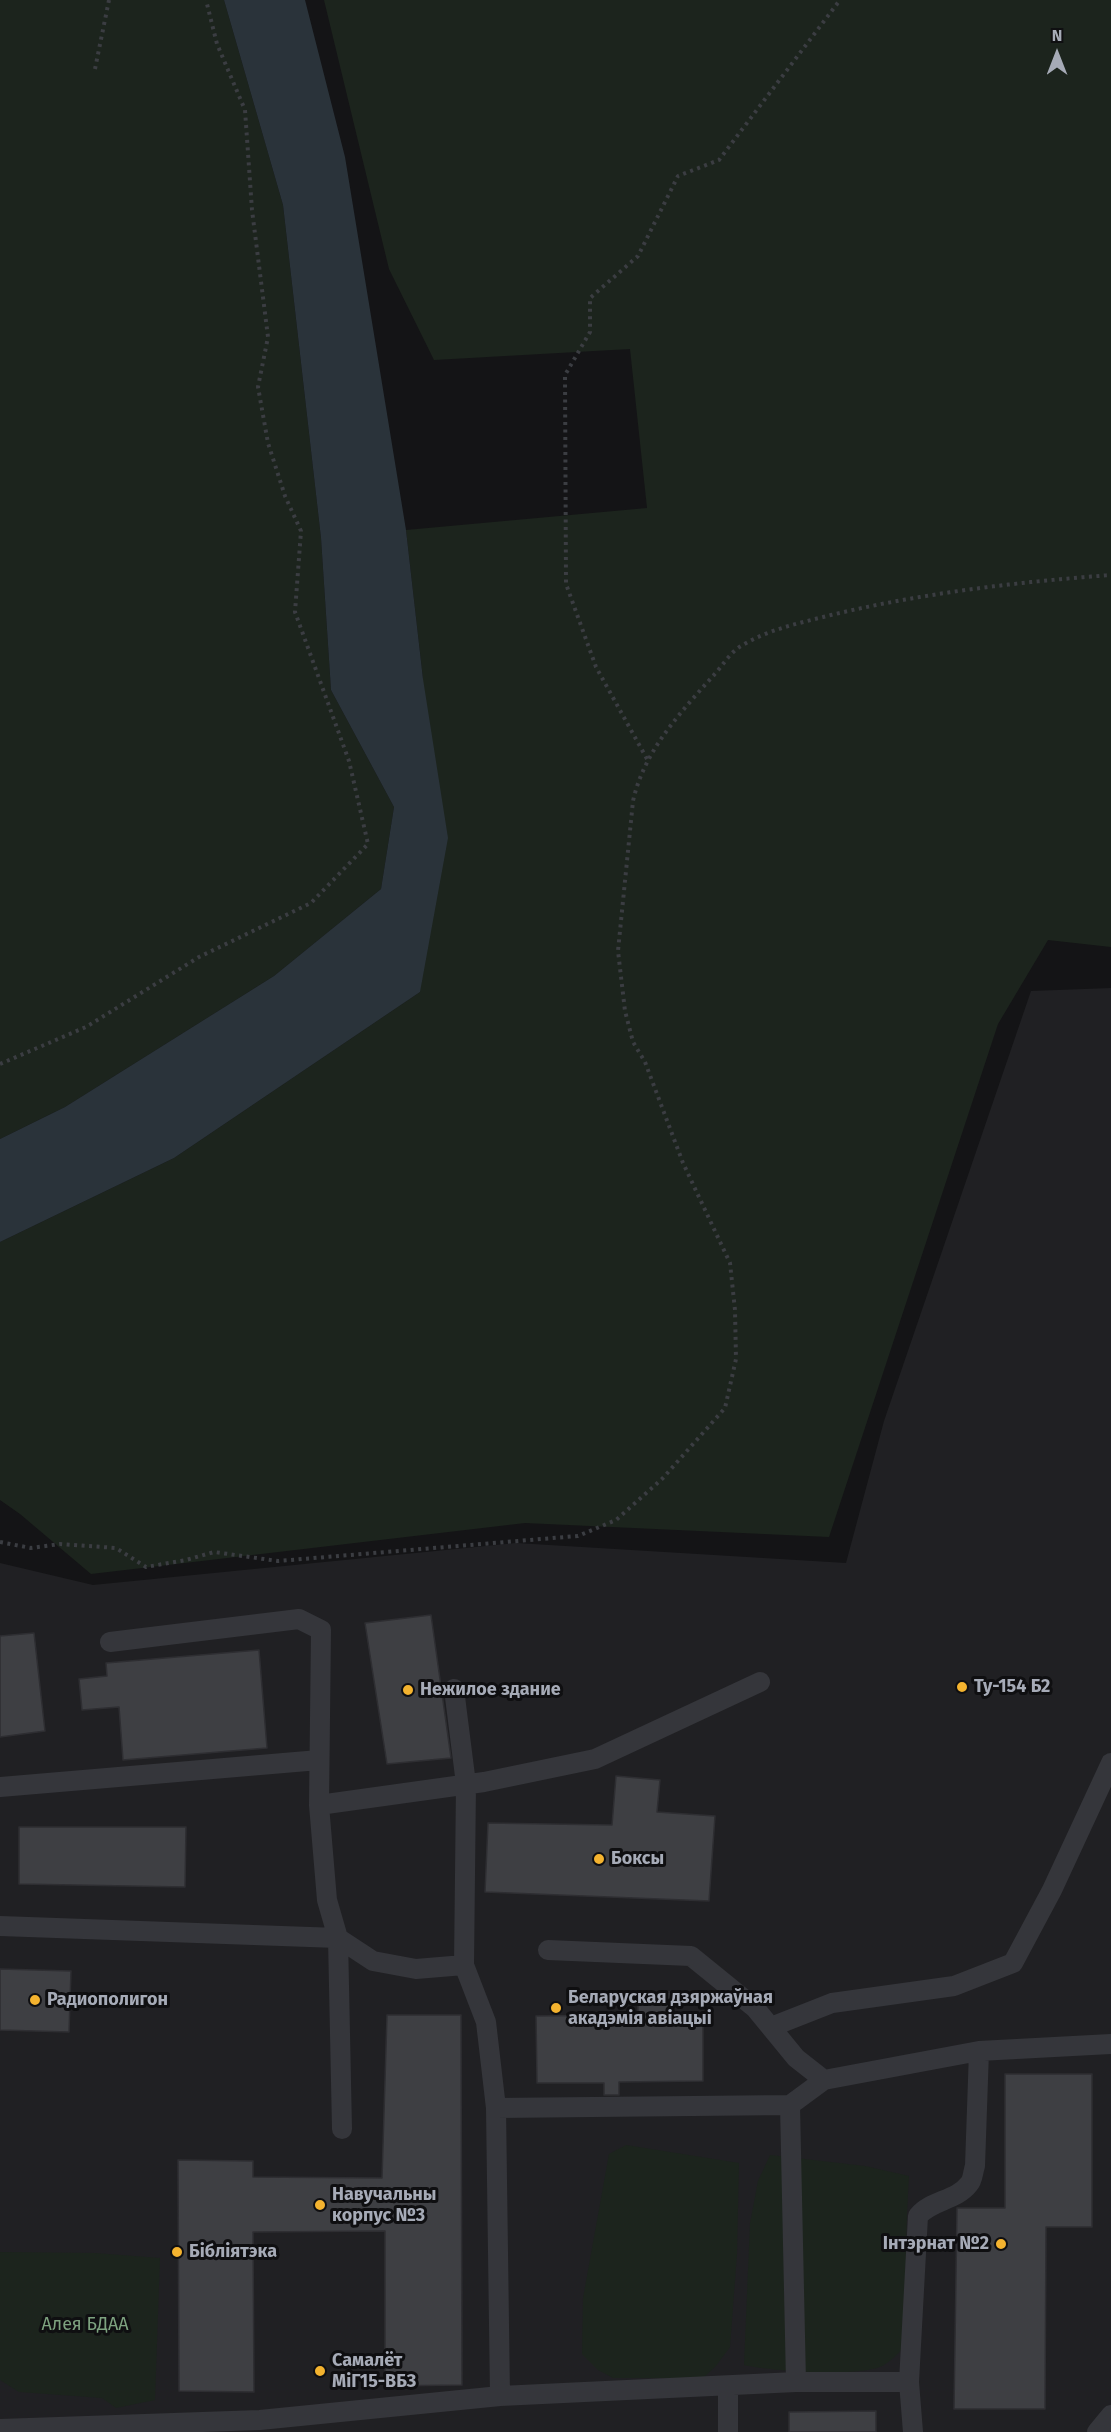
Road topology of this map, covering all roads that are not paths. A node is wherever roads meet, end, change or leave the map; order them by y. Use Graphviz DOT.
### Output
graph roads {
  1 [pos="110,1642"];
  2 [pos="760,1682"];
  3 [pos="454,1689"];
  4 [pos="319,1760"];
  5 [pos="1111,1763"];
  6 [pos="466,1785"];
  7 [pos="0,1787"];
  8 [pos="319,1805"];
  9 [pos="0,1926"];
  10 [pos="338,1938"];
  11 [pos="548,1950"];
  12 [pos="464,1965"];
  13 [pos="771,2027"];
  14 [pos="1111,2044"];
  15 [pos="979,2050"];
  16 [pos="824,2080"];
  17 [pos="790,2104"];
  18 [pos="496,2108"];
  19 [pos="342,2129"];
  20 [pos="796,2382"];
  21 [pos="909,2382"];
  22 [pos="728,2386"];
  23 [pos="500,2396"];
  24 [pos="260,2426"];
  25 [pos="167,2428"];
  26 [pos="0,2429"];
  27 [pos="728,2432"];
  28 [pos="913,2432"];
  1 -- 4 [label="lane"];
  2 -- 6 [label="lane"];
  3 -- 6 [label="lane"];
  4 -- 7 [label="lane"];
  4 -- 8 [label="lane"];
  5 -- 13 [label="lane"];
  6 -- 8 [label="lane"];
  6 -- 12 [label="lane"];
  8 -- 10 [label="lane"];
  9 -- 10 [label="lane"];
  10 -- 12 [label="lane"];
  10 -- 19 [label="lane"];
  11 -- 13 [label="lane"];
  12 -- 18 [label="lane"];
  13 -- 16 [label="lane"];
  14 -- 15 [label="lane"];
  15 -- 16 [label="lane"];
  15 -- 21 [label="lane"];
  16 -- 17 [label="lane"];
  17 -- 18 [label="lane"];
  17 -- 20 [label="lane"];
  18 -- 23 [label="lane"];
  20 -- 21 [label="lane"];
  20 -- 22 [label="lane"];
  21 -- 28 [label="lane"];
  22 -- 23 [label="lane"];
  22 -- 27 [label="lane"];
  23 -- 24 [label="lane"];
  24 -- 25 [label="lane"];
  25 -- 26 [label="lane"];
}
